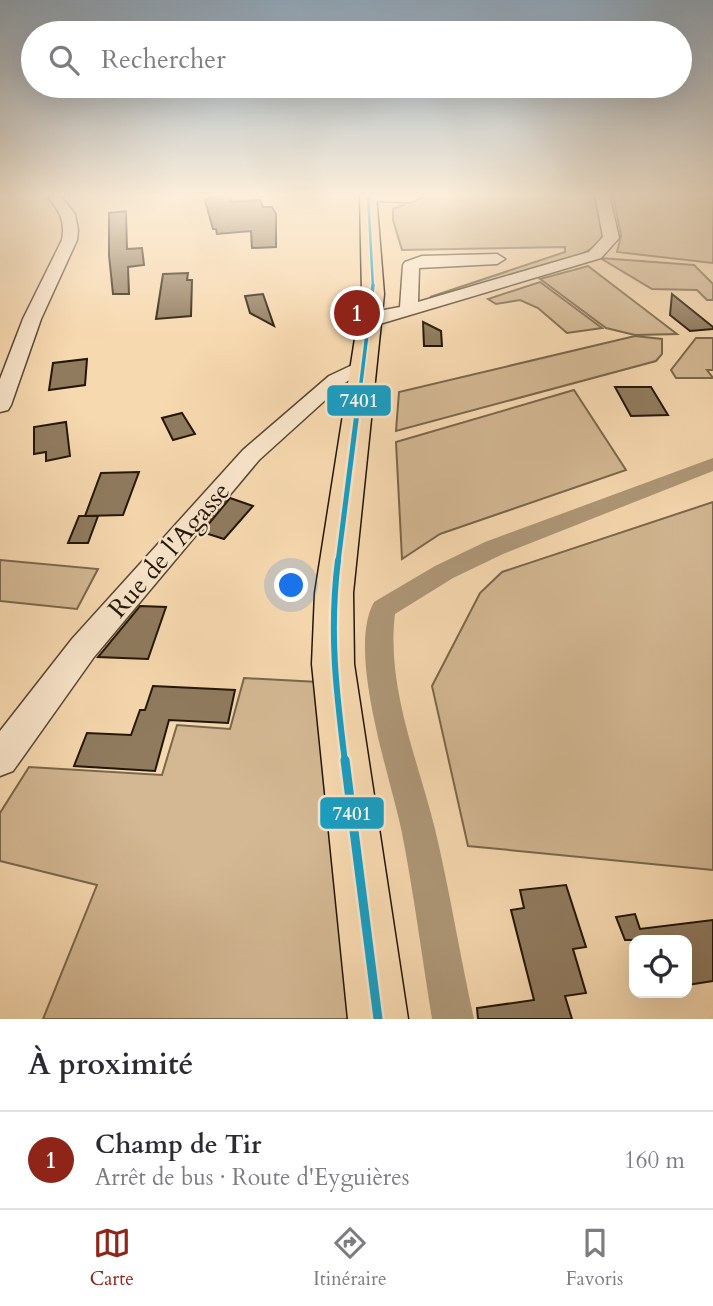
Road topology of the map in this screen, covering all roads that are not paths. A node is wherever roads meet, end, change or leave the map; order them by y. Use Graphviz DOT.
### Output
graph roads {
  1 [pos="68,242"];
  2 [pos="370,242"];
  3 [pos="609,242"];
  4 [pos="497,259"];
  5 [pos="409,311"];
  6 [pos="369,318"];
  7 [pos="363,366"];
  8 [pos="0,405"];
  9 [pos="0,759"];
  10 [pos="378,1019"];
  1 -- 8 [label="street"];
  2 -- 6 [label="main road"];
  3 -- 5 [label="street"];
  4 -- 5 [label="street"];
  5 -- 6 [label="street"];
  6 -- 7 [label="main road"];
  7 -- 9 [label="street, Rue de l'Agasse"];
  7 -- 10 [label="main road"];
}
